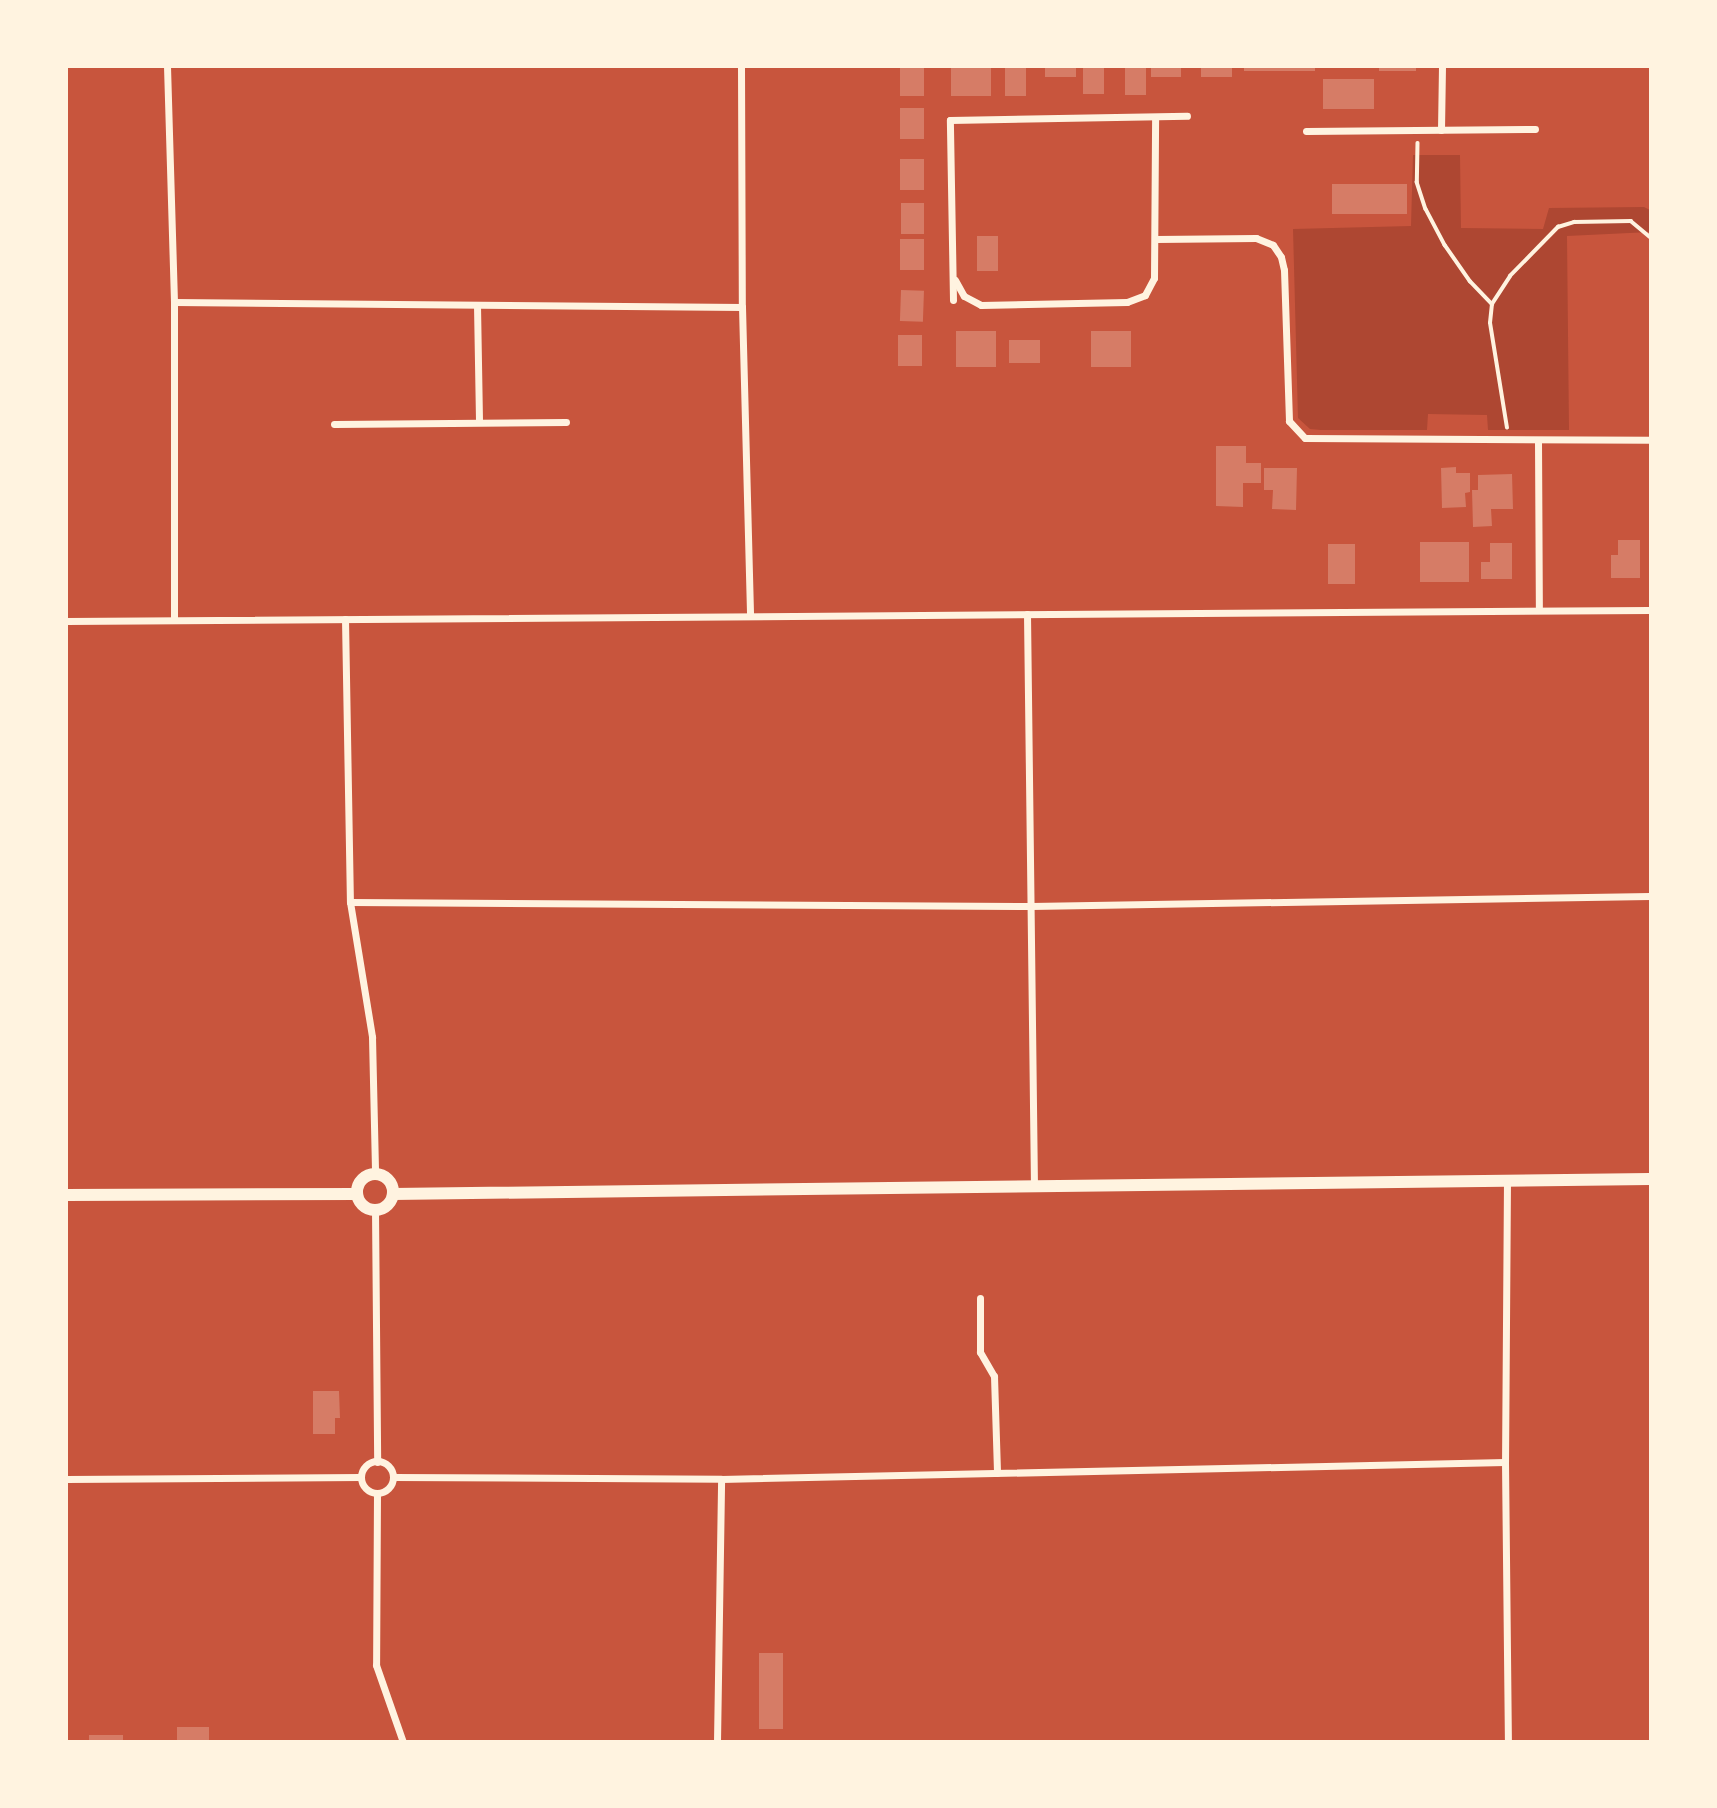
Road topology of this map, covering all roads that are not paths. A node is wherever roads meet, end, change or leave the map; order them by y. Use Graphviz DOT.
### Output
graph roads {
  1 [pos="167,66"];
  2 [pos="741,66"];
  3 [pos="1442,66"];
  4 [pos="1187,116"];
  5 [pos="1155,117"];
  6 [pos="1535,129"];
  7 [pos="1441,130"];
  8 [pos="1306,131"];
  9 [pos="1156,239"];
  10 [pos="953,277"];
  11 [pos="953,300"];
  12 [pos="174,302"];
  13 [pos="477,304"];
  14 [pos="742,307"];
  15 [pos="479,422"];
  16 [pos="566,422"];
  17 [pos="334,424"];
  18 [pos="1650,440"];
  19 [pos="1538,441"];
  20 [pos="1539,610"];
  21 [pos="1650,610"];
  22 [pos="1027,614"];
  23 [pos="750,616"];
  24 [pos="345,619"];
  25 [pos="174,620"];
  26 [pos="66,621"];
  27 [pos="1650,896"];
  28 [pos="350,902"];
  29 [pos="1031,906"];
  30 [pos="374,1174"];
  31 [pos="1507,1179"];
  32 [pos="1650,1179"];
  33 [pos="1034,1185"];
  34 [pos="357,1194"];
  35 [pos="393,1194"];
  36 [pos="66,1195"];
  37 [pos="375,1210"];
  38 [pos="979,1298"];
  39 [pos="377,1462"];
  40 [pos="1505,1462"];
  41 [pos="997,1473"];
  42 [pos="361,1477"];
  43 [pos="393,1478"];
  44 [pos="66,1479"];
  45 [pos="721,1479"];
  46 [pos="377,1493"];
  47 [pos="403,1741"];
  48 [pos="717,1741"];
  49 [pos="1508,1741"];
  1 -- 12 [label="street"];
  2 -- 14 [label="street"];
  3 -- 7 [label="street"];
  4 -- 5 [label="street"];
  5 -- 9 [label="street"];
  5 -- 10 [label="street"];
  6 -- 7 [label="street"];
  7 -- 8 [label="street"];
  9 -- 10 [label="street"];
  9 -- 19 [label="street"];
  10 -- 11 [label="street"];
  12 -- 13 [label="street"];
  12 -- 25 [label="street"];
  13 -- 14 [label="street"];
  13 -- 15 [label="street"];
  14 -- 23 [label="street"];
  15 -- 16 [label="street"];
  15 -- 17 [label="street"];
  18 -- 19 [label="street"];
  19 -- 20 [label="street"];
  20 -- 21 [label="street"];
  20 -- 22 [label="street"];
  22 -- 23 [label="street"];
  22 -- 29 [label="street"];
  23 -- 24 [label="street"];
  24 -- 25 [label="street"];
  24 -- 28 [label="street"];
  25 -- 26 [label="street"];
  27 -- 29 [label="street"];
  28 -- 29 [label="street"];
  28 -- 30 [label="street"];
  29 -- 33 [label="street"];
  30 -- 34 [label="street"];
  30 -- 35 [label="street"];
  31 -- 32 [label="street"];
  31 -- 33 [label="street"];
  31 -- 40 [label="street"];
  33 -- 35 [label="street"];
  34 -- 36 [label="street"];
  34 -- 37 [label="street"];
  35 -- 37 [label="street"];
  37 -- 39 [label="street"];
  38 -- 41 [label="street"];
  39 -- 42 [label="street"];
  39 -- 43 [label="street"];
  40 -- 41 [label="street"];
  40 -- 49 [label="street"];
  41 -- 45 [label="street"];
  42 -- 44 [label="street"];
  42 -- 46 [label="street"];
  43 -- 45 [label="street"];
  43 -- 46 [label="street"];
  45 -- 48 [label="street"];
  46 -- 47 [label="street"];
}
